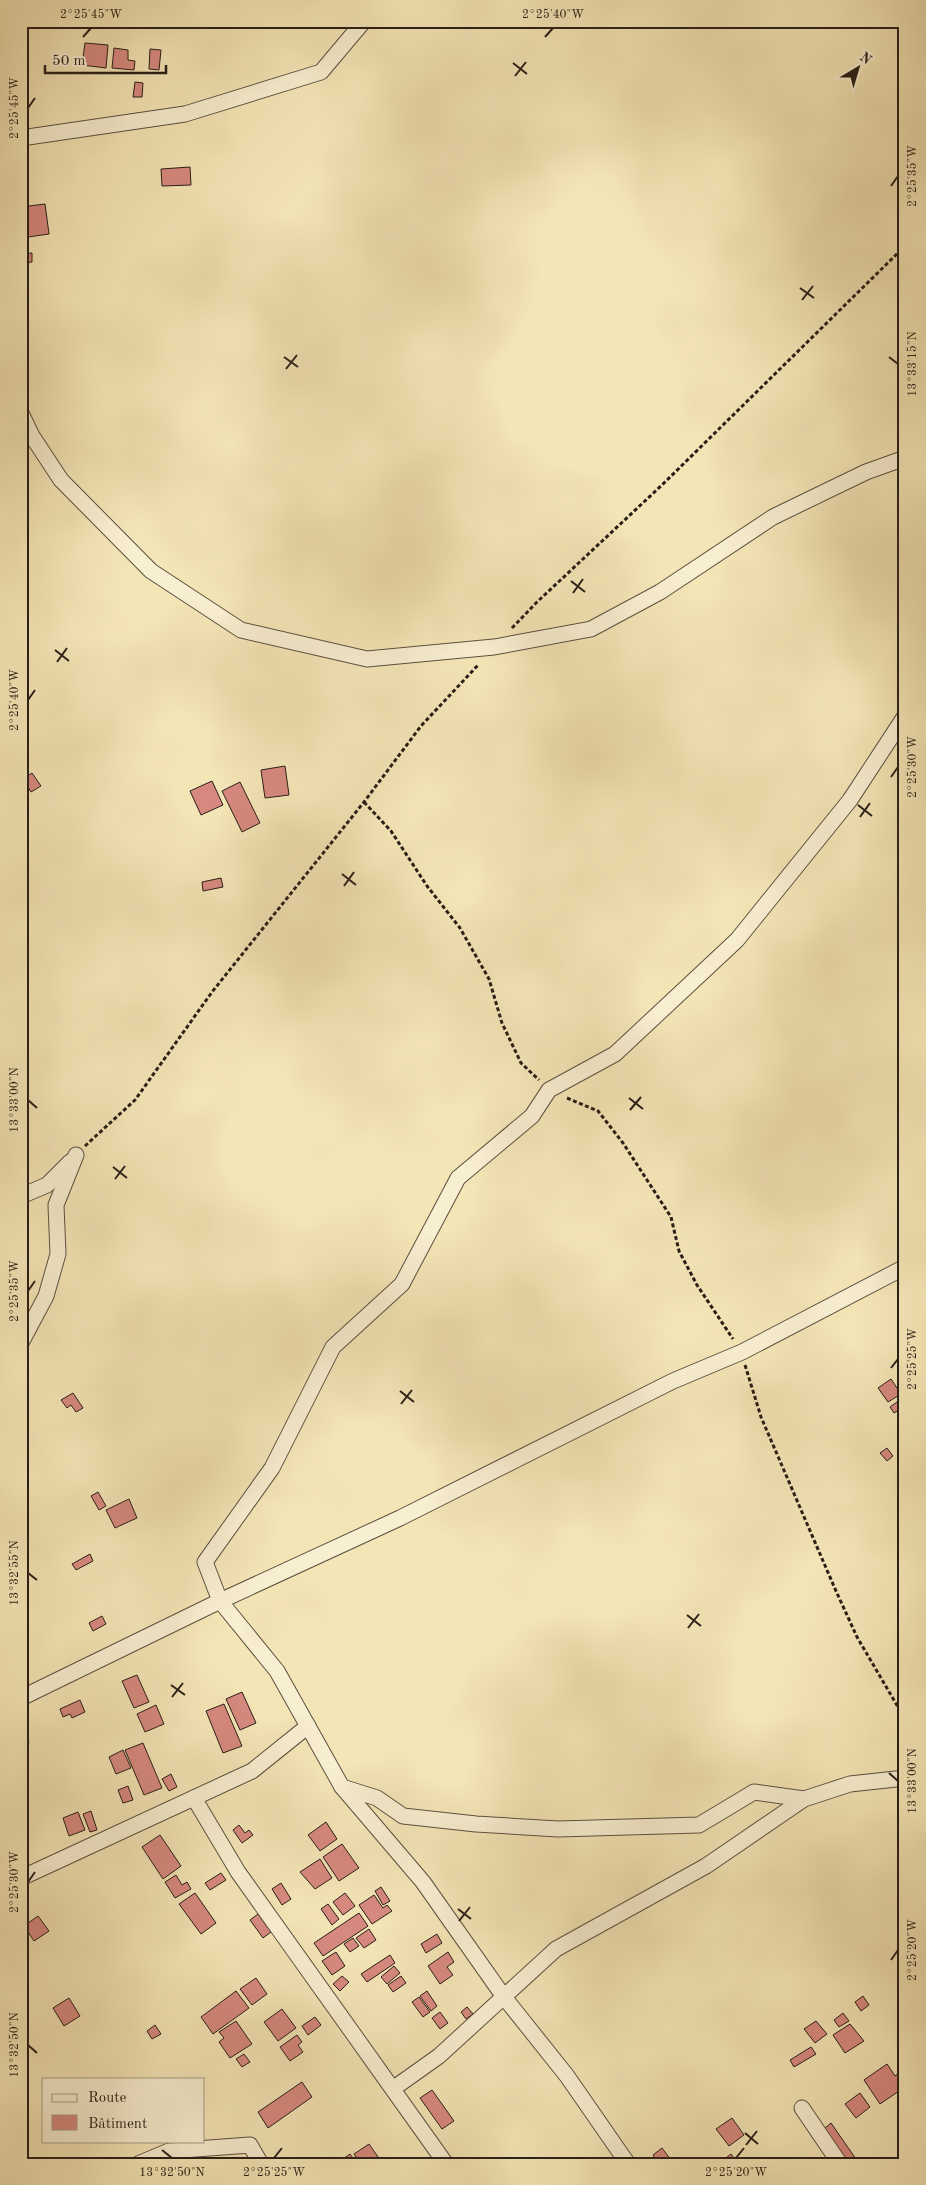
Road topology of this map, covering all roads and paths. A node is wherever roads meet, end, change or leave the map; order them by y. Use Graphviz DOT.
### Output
graph roads {
  1 [pos="364,21"];
  2 [pos="21,138"];
  3 [pos="905,246"];
  4 [pos="21,413"];
  5 [pos="905,458"];
  6 [pos="494,648"];
  7 [pos="905,716"];
  8 [pos="76,1155"];
  9 [pos="21,1196"];
  10 [pos="905,1267"];
  11 [pos="21,1343"];
  12 [pos="742,1352"];
  13 [pos="220,1601"];
  14 [pos="21,1698"];
  15 [pos="905,1719"];
  16 [pos="308,1726"];
  17 [pos="905,1778"];
  18 [pos="342,1787"];
  19 [pos="194,1798"];
  20 [pos="804,1799"];
  21 [pos="21,1878"];
  22 [pos="504,1997"];
  23 [pos="394,2088"];
  24 [pos="802,2108"];
  25 [pos="138,2164"];
  26 [pos="261,2164"];
  27 [pos="446,2164"];
  28 [pos="628,2164"];
  29 [pos="840,2164"];
  1 -- 2 [label="street"];
  3 -- 6 [label="path"];
  4 -- 6 [label="street"];
  5 -- 6 [label="street"];
  6 -- 8 [label="path"];
  7 -- 13 [label="street"];
  8 -- 9 [label="street"];
  8 -- 11 [label="street"];
  10 -- 12 [label="street"];
  12 -- 13 [label="street"];
  12 -- 15 [label="path"];
  13 -- 14 [label="street"];
  13 -- 16 [label="street"];
  16 -- 18 [label="street"];
  16 -- 19 [label="street"];
  17 -- 20 [label="street"];
  18 -- 20 [label="street"];
  18 -- 22 [label="street"];
  19 -- 21 [label="street"];
  19 -- 23 [label="street"];
  20 -- 22 [label="street"];
  22 -- 23 [label="street"];
  22 -- 28 [label="street"];
  23 -- 27 [label="street"];
  24 -- 29 [label="street"];
  25 -- 26 [label="street"];
}
